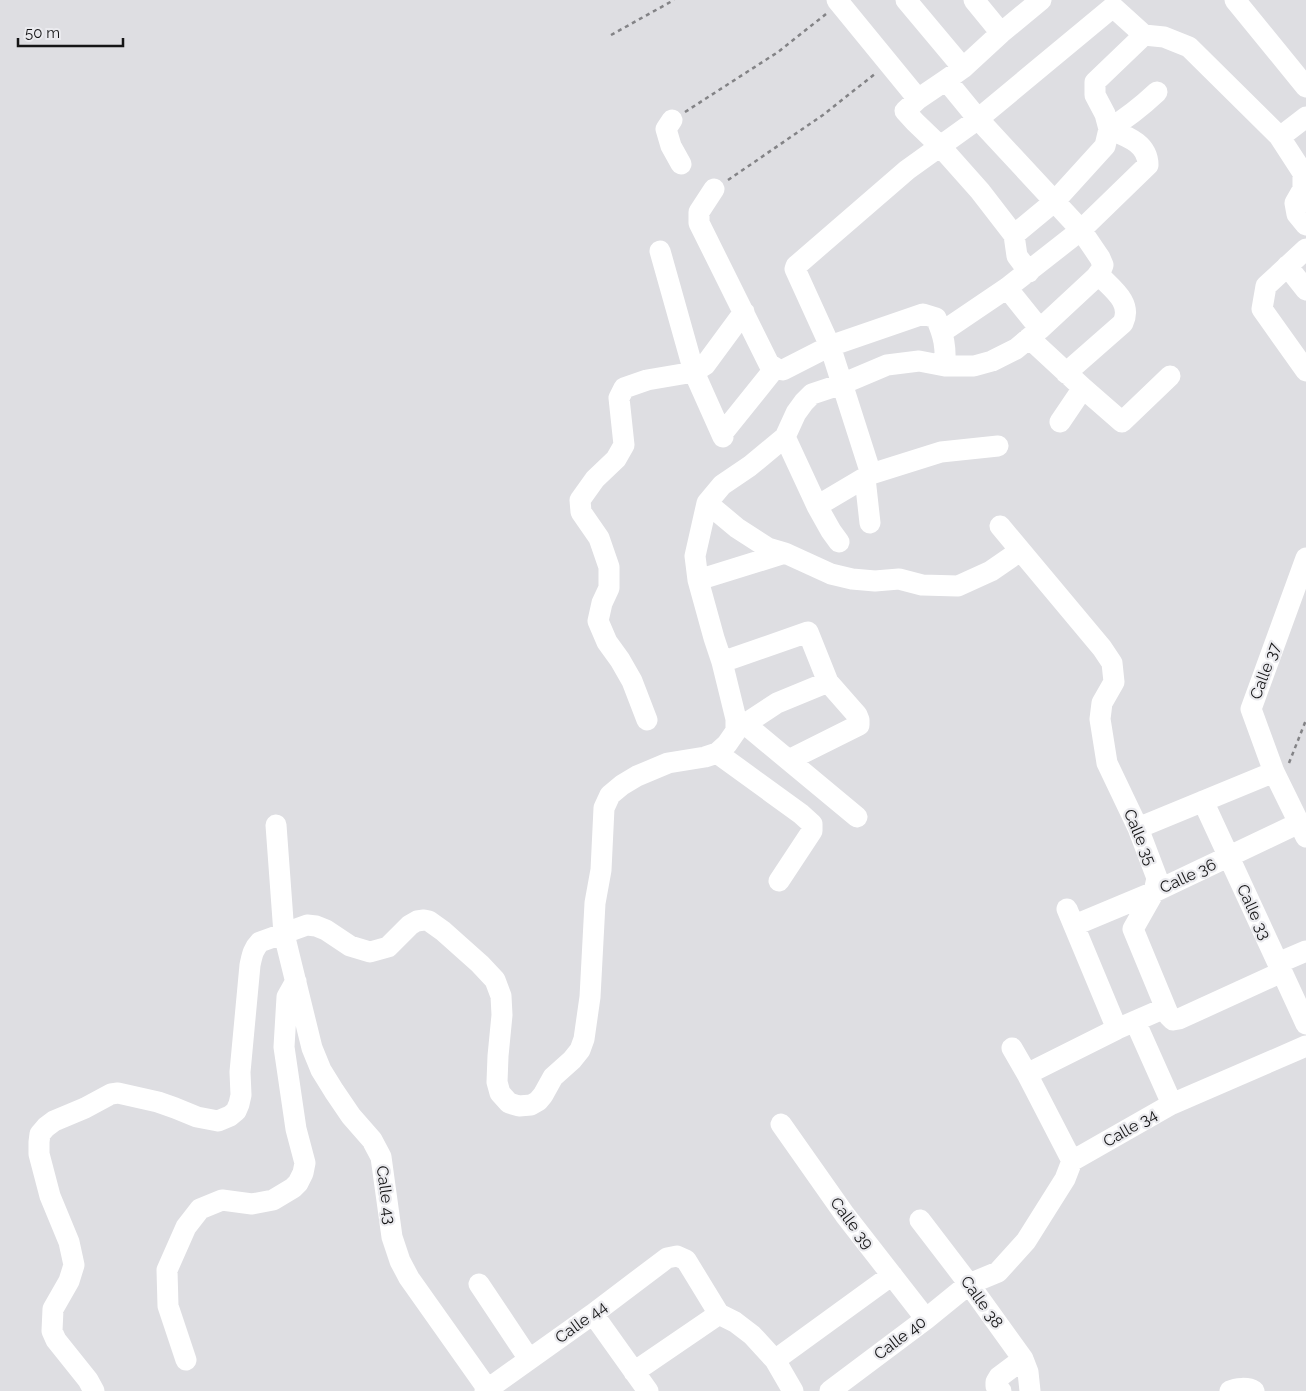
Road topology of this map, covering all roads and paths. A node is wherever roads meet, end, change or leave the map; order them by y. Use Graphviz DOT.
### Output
graph roads {
  1 [pos="674,0"];
  2 [pos="906,0"];
  3 [pos="974,0"];
  4 [pos="1041,0"];
  5 [pos="1236,0"];
  6 [pos="838,2"];
  7 [pos="1001,33"];
  8 [pos="1144,34"];
  9 [pos="611,35"];
  10 [pos="889,63"];
  11 [pos="955,74"];
  12 [pos="1304,82"];
  13 [pos="1157,92"];
  14 [pos="918,98"];
  15 [pos="1306,117"];
  16 [pos="978,119"];
  17 [pos="672,120"];
  18 [pos="1109,129"];
  19 [pos="1280,137"];
  20 [pos="940,146"];
  21 [pos="681,164"];
  22 [pos="714,189"];
  23 [pos="1055,201"];
  24 [pos="1306,225"];
  25 [pos="1081,230"];
  26 [pos="1014,235"];
  27 [pos="1306,248"];
  28 [pos="660,251"];
  29 [pos="1287,266"];
  30 [pos="1029,272"];
  31 [pos="1098,274"];
  32 [pos="1007,288"];
  33 [pos="1306,290"];
  34 [pos="744,312"];
  35 [pos="942,332"];
  36 [pos="1035,334"];
  37 [pos="830,346"];
  38 [pos="945,366"];
  39 [pos="775,368"];
  40 [pos="1306,371"];
  41 [pos="694,372"];
  42 [pos="1066,373"];
  43 [pos="1170,376"];
  44 [pos="842,384"];
  45 [pos="1083,388"];
  46 [pos="1060,422"];
  47 [pos="785,437"];
  48 [pos="998,446"];
  49 [pos="868,476"];
  50 [pos="707,503"];
  51 [pos="817,506"];
  52 [pos="870,523"];
  53 [pos="1000,526"];
  54 [pos="839,542"];
  55 [pos="1020,551"];
  56 [pos="786,553"];
  57 [pos="1306,558"];
  58 [pos="698,580"];
  59 [pos="722,662"];
  60 [pos="828,682"];
  61 [pos="647,720"];
  62 [pos="1306,720"];
  63 [pos="740,721"];
  64 [pos="717,753"];
  65 [pos="789,760"];
  66 [pos="1277,779"];
  67 [pos="1202,801"];
  68 [pos="857,817"];
  69 [pos="276,825"];
  70 [pos="1138,828"];
  71 [pos="1303,830"];
  72 [pos="1228,856"];
  73 [pos="779,881"];
  74 [pos="1154,892"];
  75 [pos="284,934"];
  76 [pos="1306,951"];
  77 [pos="1280,968"];
  78 [pos="296,980"];
  79 [pos="1169,1014"];
  80 [pos="1306,1024"];
  81 [pos="1126,1025"];
  82 [pos="1306,1046"];
  83 [pos="1012,1048"];
  84 [pos="1027,1074"];
  85 [pos="1172,1104"];
  86 [pos="781,1124"];
  87 [pos="1072,1161"];
  88 [pos="920,1220"];
  89 [pos="892,1275"];
  90 [pos="479,1284"];
  91 [pos="969,1284"];
  92 [pos="592,1314"];
  93 [pos="719,1314"];
  94 [pos="926,1319"];
  95 [pos="529,1359"];
  96 [pos="1022,1359"];
  97 [pos="186,1360"];
  98 [pos="775,1360"];
  99 [pos="634,1372"];
  100 [pos="487,1390"];
  101 [pos="94,1391"];
  102 [pos="648,1391"];
  103 [pos="793,1391"];
  104 [pos="830,1391"];
  105 [pos="1001,1391"];
  106 [pos="1030,1391"];
  107 [pos="1230,1391"];
  108 [pos="1254,1391"];
  1 -- 9 [label="path"];
  2 -- 11 [label="street"];
  3 -- 7 [label="street"];
  4 -- 7 [label="street"];
  5 -- 12 [label="street"];
  6 -- 10 [label="street"];
  6 -- 17 [label="path"];
  7 -- 11 [label="street"];
  8 -- 16 [label="street"];
  8 -- 18 [label="street"];
  8 -- 19 [label="street"];
  10 -- 14 [label="street"];
  10 -- 22 [label="path"];
  11 -- 14 [label="street"];
  11 -- 16 [label="street"];
  13 -- 18 [label="street"];
  14 -- 20 [label="street"];
  15 -- 19 [label="street"];
  16 -- 20 [label="street"];
  16 -- 23 [label="street"];
  17 -- 21 [label="street"];
  18 -- 23 [label="street"];
  18 -- 25 [label="street"];
  19 -- 24 [label="street"];
  20 -- 26 [label="street"];
  20 -- 37 [label="street"];
  22 -- 34 [label="street"];
  23 -- 25 [label="street"];
  23 -- 26 [label="street"];
  25 -- 30 [label="street"];
  25 -- 31 [label="street"];
  26 -- 30 [label="street"];
  27 -- 29 [label="street"];
  28 -- 41 [label="street"];
  29 -- 33 [label="street"];
  29 -- 40 [label="street"];
  30 -- 32 [label="street"];
  31 -- 36 [label="street"];
  31 -- 42 [label="street"];
  32 -- 35 [label="street"];
  32 -- 36 [label="street"];
  34 -- 39 [label="street"];
  34 -- 41 [label="street"];
  35 -- 37 [label="street"];
  35 -- 38 [label="street"];
  36 -- 38 [label="street"];
  36 -- 42 [label="street"];
  37 -- 39 [label="street"];
  37 -- 44 [label="street"];
  38 -- 44 [label="street"];
  39 -- 41 [label="street"];
  41 -- 61 [label="street"];
  42 -- 45 [label="street"];
  43 -- 45 [label="street"];
  44 -- 47 [label="street"];
  44 -- 49 [label="street"];
  45 -- 46 [label="street"];
  47 -- 50 [label="street"];
  47 -- 51 [label="street"];
  48 -- 49 [label="street"];
  49 -- 51 [label="street"];
  49 -- 52 [label="street"];
  50 -- 56 [label="street"];
  50 -- 58 [label="street"];
  51 -- 54 [label="street"];
  53 -- 55 [label="street, Calle 35"];
  55 -- 56 [label="street"];
  55 -- 70 [label="street, Calle 35"];
  56 -- 58 [label="street"];
  57 -- 66 [label="street, Calle 37"];
  58 -- 59 [label="street"];
  59 -- 60 [label="street"];
  59 -- 63 [label="street"];
  60 -- 63 [label="street"];
  60 -- 65 [label="street"];
  62 -- 66 [label="path"];
  63 -- 64 [label="street"];
  63 -- 65 [label="street"];
  64 -- 73 [label="street"];
  64 -- 75 [label="street"];
  65 -- 68 [label="street"];
  66 -- 67 [label="street"];
  66 -- 71 [label="street, Calle 37"];
  67 -- 70 [label="street"];
  67 -- 72 [label="street, Calle 33"];
  69 -- 75 [label="street, Calle 43"];
  70 -- 74 [label="street, Calle 35"];
  71 -- 72 [label="street, Calle 36"];
  72 -- 74 [label="street, Calle 36"];
  72 -- 77 [label="street, Calle 33"];
  74 -- 79 [label="street"];
  74 -- 81 [label="street, Calle 36"];
  75 -- 78 [label="street, Calle 43"];
  75 -- 101 [label="street"];
  76 -- 77 [label="street"];
  77 -- 79 [label="street"];
  77 -- 80 [label="street, Calle 33"];
  78 -- 97 [label="street"];
  78 -- 100 [label="street, Calle 43"];
  79 -- 81 [label="street"];
  81 -- 84 [label="street"];
  81 -- 85 [label="street"];
  82 -- 85 [label="street, Calle 34"];
  83 -- 84 [label="street"];
  84 -- 87 [label="street"];
  85 -- 87 [label="street, Calle 34"];
  86 -- 89 [label="street, Calle 39"];
  87 -- 91 [label="street, Calle 40"];
  88 -- 91 [label="street, Calle 38"];
  89 -- 94 [label="street, Calle 39"];
  89 -- 98 [label="street"];
  90 -- 95 [label="street"];
  91 -- 94 [label="street, Calle 40"];
  91 -- 96 [label="street, Calle 38"];
  92 -- 93 [label="street, Calle 44"];
  92 -- 95 [label="street, Calle 44"];
  92 -- 99 [label="street"];
  93 -- 98 [label="street"];
  93 -- 99 [label="street"];
  94 -- 104 [label="street, Calle 40"];
  95 -- 100 [label="street, Calle 44"];
  96 -- 105 [label="street"];
  96 -- 106 [label="street, Calle 38"];
  98 -- 103 [label="street"];
  99 -- 102 [label="street"];
  107 -- 108 [label="street"];
}
